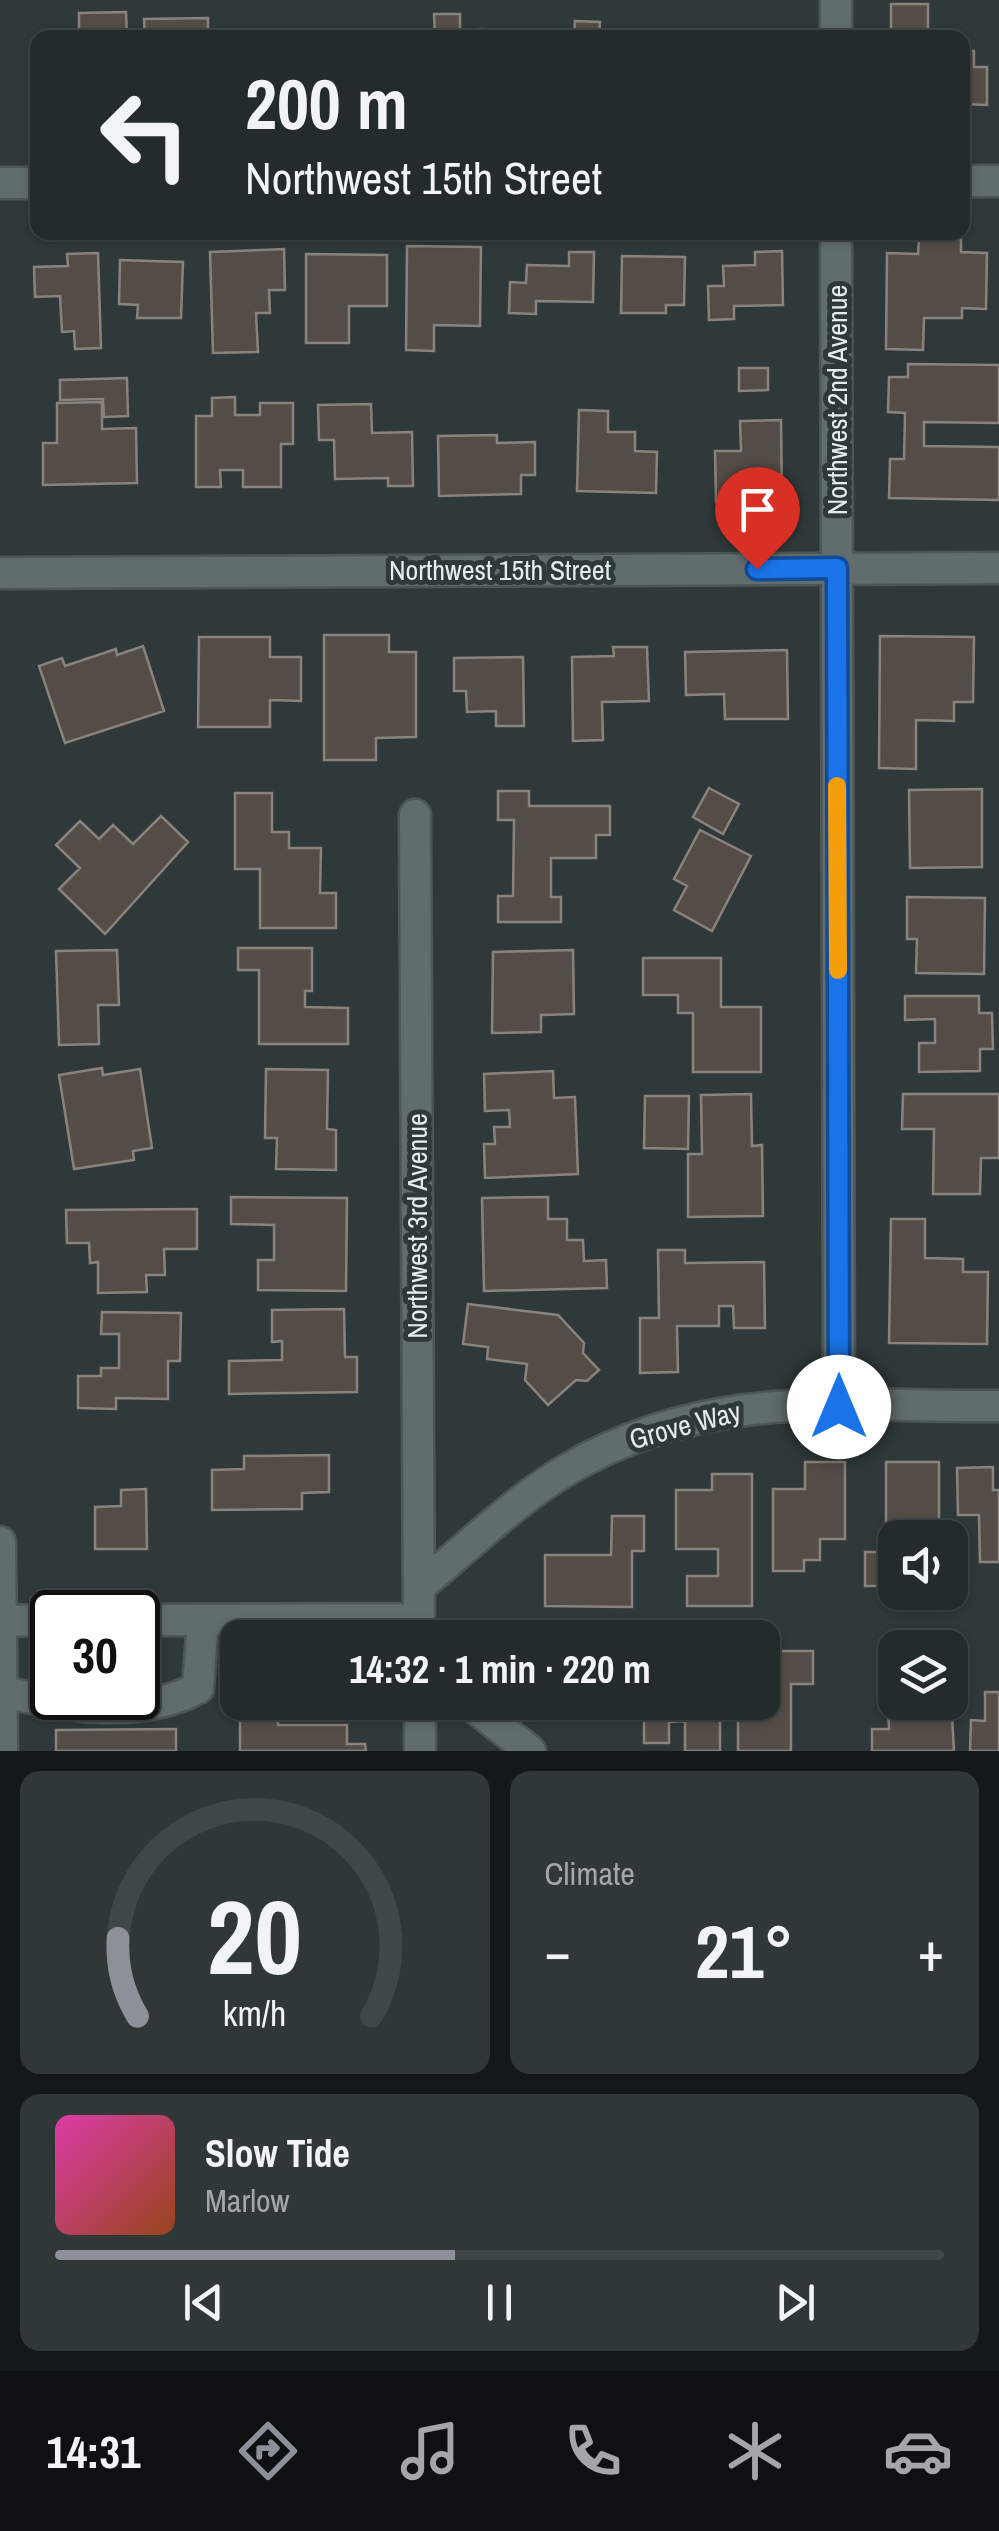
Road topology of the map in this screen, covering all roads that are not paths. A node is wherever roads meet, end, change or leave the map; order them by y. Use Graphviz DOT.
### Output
graph roads {
  1 [pos="836,0"];
  2 [pos="836,30"];
  3 [pos="970,181"];
  4 [pos="999,181"];
  5 [pos="0,183"];
  6 [pos="30,183"];
  7 [pos="836,240"];
  8 [pos="837,568"];
  9 [pos="999,568"];
  10 [pos="0,573"];
  11 [pos="415,815"];
  12 [pos="999,1406"];
  13 [pos="839,1407"];
  14 [pos="0,1542"];
  15 [pos="419,1587"];
  16 [pos="30,1620"];
  17 [pos="160,1620"];
  18 [pos="204,1620"];
  19 [pos="419,1620"];
  20 [pos="0,1621"];
  21 [pos="220,1621"];
  22 [pos="2,1691"];
  23 [pos="420,1720"];
  24 [pos="491,1720"];
  25 [pos="2,1751"];
  26 [pos="420,1751"];
  27 [pos="530,1751"];
  1 -- 2 [label="street"];
  3 -- 4 [label="street"];
  5 -- 6 [label="street"];
  7 -- 8 [label="street, Northwest 2nd Avenue"];
  8 -- 9 [label="street, Northwest 15th Street"];
  8 -- 10 [label="street, Northwest 15th Street"];
  8 -- 13 [label="street, Northwest 2nd Avenue"];
  11 -- 15 [label="street, Northwest 3rd Avenue"];
  12 -- 13 [label="street, Grove Way"];
  13 -- 15 [label="street, Grove Way"];
  14 -- 20 [label="street"];
  15 -- 19 [label="street, Northwest 3rd Avenue"];
  16 -- 20 [label="street"];
  17 -- 18 [label="street"];
  18 -- 21 [label="street"];
  18 -- 22 [label="street"];
  20 -- 22 [label="street"];
  22 -- 25 [label="street"];
  23 -- 26 [label="street"];
  24 -- 27 [label="street"];
}
